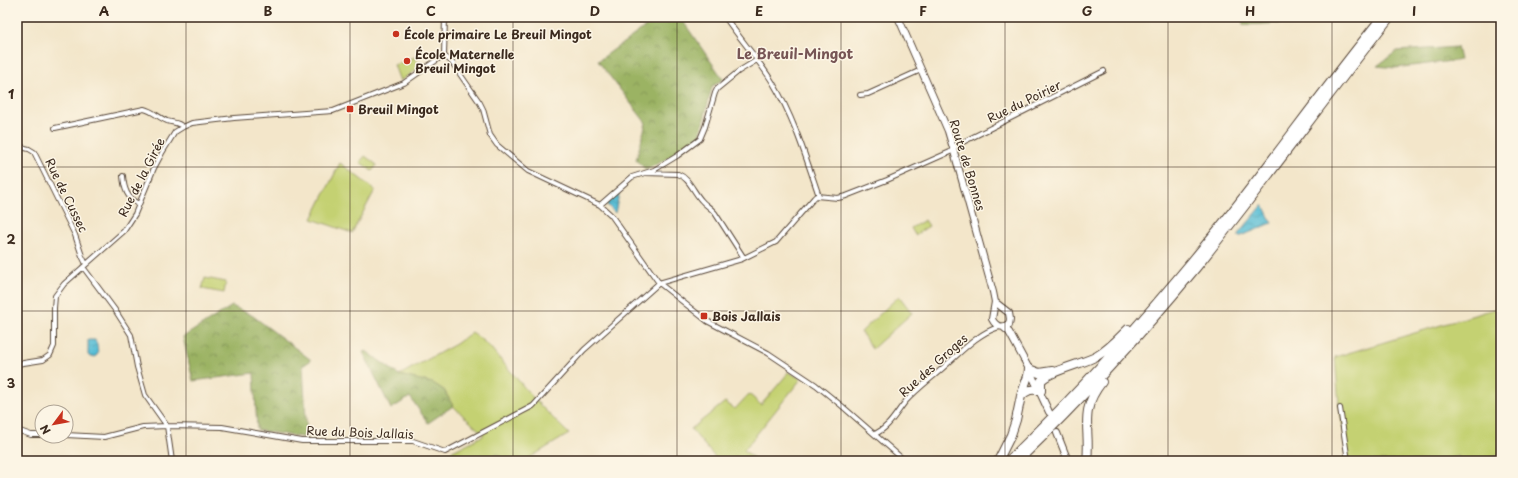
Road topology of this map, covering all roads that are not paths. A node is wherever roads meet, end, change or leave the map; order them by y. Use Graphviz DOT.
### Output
graph roads {
  1 [pos="444,17"];
  2 [pos="724,17"];
  3 [pos="898,17"];
  4 [pos="1382,17"];
  5 [pos="1390,17"];
  6 [pos="444,56"];
  7 [pos="757,60"];
  8 [pos="921,70"];
  9 [pos="1104,71"];
  10 [pos="860,94"];
  11 [pos="183,127"];
  12 [pos="55,128"];
  13 [pos="17,146"];
  14 [pos="953,148"];
  15 [pos="643,173"];
  16 [pos="123,176"];
  17 [pos="819,196"];
  18 [pos="139,204"];
  19 [pos="600,205"];
  20 [pos="744,258"];
  21 [pos="84,266"];
  22 [pos="659,283"];
  23 [pos="995,302"];
  24 [pos="1003,309"];
  25 [pos="994,312"];
  26 [pos="1150,312"];
  27 [pos="994,323"];
  28 [pos="1009,323"];
  29 [pos="1001,327"];
  30 [pos="990,330"];
  31 [pos="1009,332"];
  32 [pos="1126,349"];
  33 [pos="17,364"];
  34 [pos="1029,368"];
  35 [pos="1060,370"];
  36 [pos="1041,391"];
  37 [pos="1021,396"];
  38 [pos="1340,408"];
  39 [pos="1049,412"];
  40 [pos="167,426"];
  41 [pos="17,430"];
  42 [pos="1057,433"];
  43 [pos="34,434"];
  44 [pos="875,434"];
  45 [pos="74,435"];
  46 [pos="172,461"];
  47 [pos="905,461"];
  48 [pos="998,461"];
  49 [pos="1008,461"];
  50 [pos="1018,461"];
  51 [pos="1068,461"];
  52 [pos="1087,461"];
  53 [pos="1348,461"];
  1 -- 6 [label="street"];
  2 -- 7 [label="street"];
  3 -- 8 [label="street, Route de Bonnes"];
  4 -- 26 [label="highway"];
  5 -- 32 [label="highway"];
  6 -- 11 [label="street"];
  6 -- 19 [label="street"];
  7 -- 15 [label="street"];
  7 -- 17 [label="street"];
  8 -- 10 [label="street"];
  8 -- 14 [label="street, Route de Bonnes"];
  9 -- 14 [label="street, Rue du Poirier"];
  11 -- 12 [label="street"];
  11 -- 18 [label="street, Rue de la Girée"];
  13 -- 21 [label="street, Rue de Cussec"];
  14 -- 17 [label="street, Rue du Poirier"];
  14 -- 23 [label="street, Route de Bonnes"];
  15 -- 19 [label="street"];
  15 -- 20 [label="street"];
  16 -- 18 [label="street"];
  17 -- 20 [label="street"];
  18 -- 21 [label="street, Rue de la Girée"];
  19 -- 22 [label="street"];
  20 -- 22 [label="street"];
  21 -- 33 [label="street, Rue de la Girée"];
  21 -- 40 [label="street, Rue de Cussec"];
  22 -- 40 [label="street, Rue du Bois Jallais"];
  22 -- 44 [label="street"];
  23 -- 24 [label="street"];
  23 -- 25 [label="street, Route de Bonnes"];
  24 -- 25 [label="street"];
  24 -- 28 [label="street"];
  25 -- 27 [label="street"];
  26 -- 35 [label="highway"];
  26 -- 49 [label="highway"];
  27 -- 29 [label="street"];
  27 -- 30 [label="street, Rue des Groges"];
  28 -- 29 [label="street"];
  28 -- 31 [label="street"];
  29 -- 30 [label="street, Rue des Groges"];
  29 -- 31 [label="street"];
  30 -- 44 [label="street, Rue des Groges"];
  31 -- 34 [label="street"];
  32 -- 50 [label="highway"];
  32 -- 52 [label="highway"];
  34 -- 35 [label="highway"];
  34 -- 36 [label="street"];
  34 -- 37 [label="highway"];
  35 -- 36 [label="highway"];
  36 -- 37 [label="highway"];
  36 -- 39 [label="street"];
  37 -- 48 [label="highway"];
  38 -- 53 [label="street"];
  40 -- 45 [label="street, Rue du Bois Jallais"];
  40 -- 46 [label="street"];
  41 -- 43 [label="street"];
  42 -- 51 [label="street"];
  44 -- 47 [label="street"];
}
